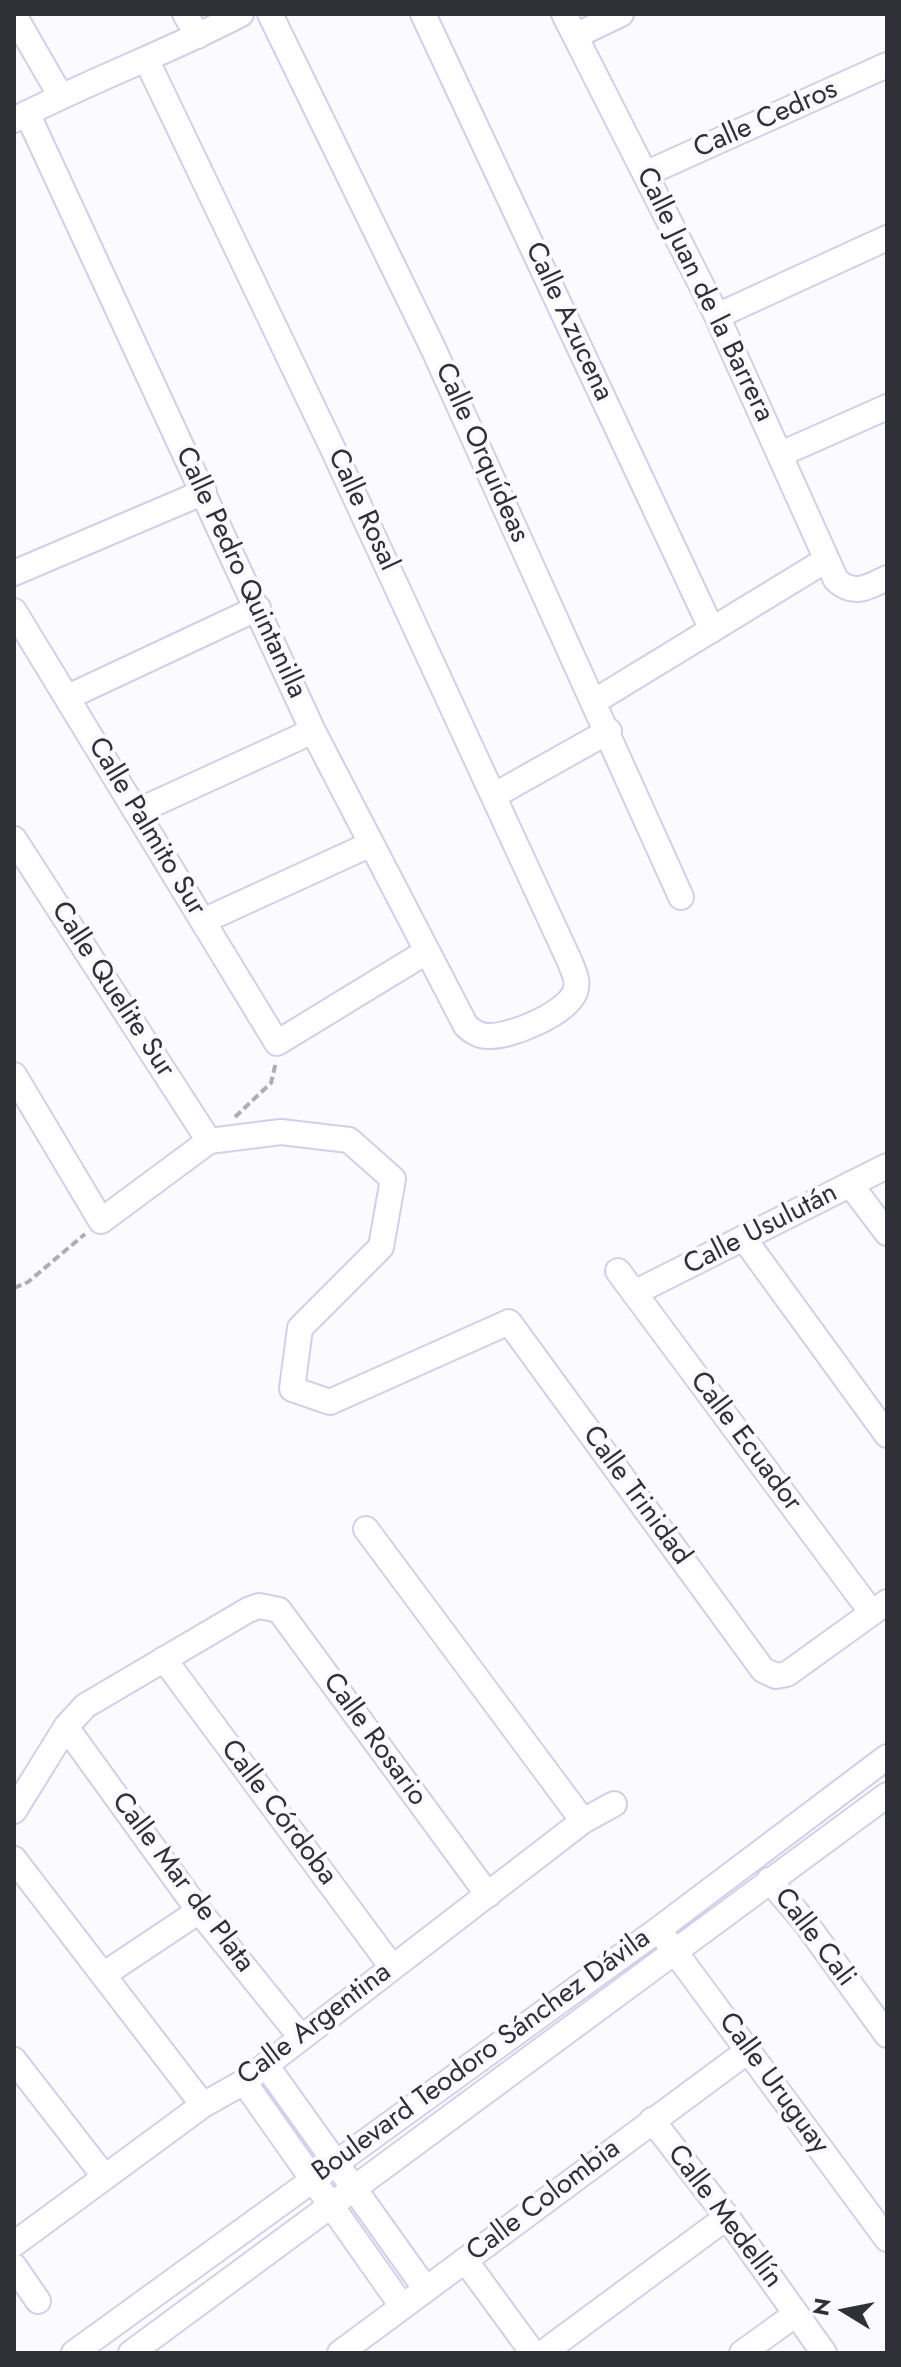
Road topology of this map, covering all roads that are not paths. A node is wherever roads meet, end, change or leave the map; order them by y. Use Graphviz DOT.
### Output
graph roads {
  1 [pos="185,14"];
  2 [pos="241,14"];
  3 [pos="270,14"];
  4 [pos="423,14"];
  5 [pos="564,14"];
  6 [pos="621,14"];
  7 [pos="14,15"];
  8 [pos="198,36"];
  9 [pos="575,36"];
  10 [pos="147,61"];
  11 [pos="887,65"];
  12 [pos="60,95"];
  13 [pos="20,116"];
  14 [pos="645,174"];
  15 [pos="887,238"];
  16 [pos="717,316"];
  17 [pos="887,407"];
  18 [pos="781,454"];
  19 [pos="204,492"];
  20 [pos="831,570"];
  21 [pos="14,573"];
  22 [pos="887,578"];
  23 [pos="258,608"];
  24 [pos="14,611"];
  25 [pos="712,630"];
  26 [pos="68,697"];
  27 [pos="595,701"];
  28 [pos="313,731"];
  29 [pos="609,731"];
  30 [pos="495,795"];
  31 [pos="136,812"];
  32 [pos="14,839"];
  33 [pos="369,845"];
  34 [pos="681,897"];
  35 [pos="203,921"];
  36 [pos="426,952"];
  37 [pos="466,1026"];
  38 [pos="14,1075"];
  39 [pos="209,1141"];
  40 [pos="887,1166"];
  41 [pos="850,1184"];
  42 [pos="887,1233"];
  43 [pos="745,1240"];
  44 [pos="618,1271"];
  45 [pos="634,1293"];
  46 [pos="887,1435"];
  47 [pos="366,1529"];
  48 [pos="880,1608"];
  49 [pos="164,1659"];
  50 [pos="66,1727"];
  51 [pos="887,1757"];
  52 [pos="887,1795"];
  53 [pos="614,1804"];
  54 [pos="14,1811"];
  55 [pos="583,1821"];
  56 [pos="14,1859"];
  57 [pos="769,1880"];
  58 [pos="488,1895"];
  59 [pos="199,1911"];
  60 [pos="659,1929"];
  61 [pos="676,1953"];
  62 [pos="392,1967"];
  63 [pos="103,1975"];
  64 [pos="887,2035"];
  65 [pos="300,2036"];
  66 [pos="749,2050"];
  67 [pos="14,2060"];
  68 [pos="266,2065"];
  69 [pos="244,2082"];
  70 [pos="203,2105"];
  71 [pos="652,2120"];
  72 [pos="334,2162"];
  73 [pos="104,2176"];
  74 [pos="311,2179"];
  75 [pos="352,2188"];
  76 [pos="330,2206"];
  77 [pos="727,2217"];
  78 [pos="887,2239"];
  79 [pos="14,2244"];
  80 [pos="465,2260"];
  81 [pos="14,2266"];
  82 [pos="425,2288"];
  83 [pos="38,2301"];
  84 [pos="402,2306"];
  85 [pos="796,2314"];
  86 [pos="74,2353"];
  87 [pos="131,2353"];
  88 [pos="340,2353"];
  89 [pos="533,2353"];
  90 [pos="543,2353"];
  91 [pos="742,2353"];
  92 [pos="824,2353"];
  1 -- 8 [label="street"];
  2 -- 8 [label="street"];
  3 -- 27 [label="street, Calle Orquídeas"];
  4 -- 25 [label="street, Calle Azucena"];
  5 -- 9 [label="street, Calle Juan de la Barrera"];
  6 -- 9 [label="street"];
  7 -- 12 [label="street"];
  8 -- 10 [label="street"];
  9 -- 14 [label="street, Calle Juan de la Barrera"];
  10 -- 12 [label="street"];
  10 -- 30 [label="street, Calle Rosal"];
  11 -- 14 [label="street, Calle Cedros"];
  12 -- 13 [label="street"];
  13 -- 19 [label="street, Calle Pedro Quintanilla"];
  14 -- 16 [label="street, Calle Juan de la Barrera"];
  15 -- 16 [label="street"];
  16 -- 18 [label="street, Calle Juan de la Barrera"];
  17 -- 18 [label="street"];
  18 -- 20 [label="street, Calle Juan de la Barrera"];
  19 -- 21 [label="street"];
  19 -- 23 [label="street, Calle Pedro Quintanilla"];
  20 -- 22 [label="street"];
  20 -- 25 [label="street"];
  23 -- 26 [label="street"];
  23 -- 28 [label="street, Calle Pedro Quintanilla"];
  24 -- 26 [label="street, Calle Palmito Sur"];
  25 -- 27 [label="street"];
  26 -- 31 [label="street, Calle Palmito Sur"];
  27 -- 29 [label="street, Calle Orquídeas"];
  28 -- 31 [label="street"];
  28 -- 33 [label="street, Calle Pedro Quintanilla"];
  29 -- 30 [label="street"];
  29 -- 34 [label="street, Calle Orquídeas"];
  30 -- 37 [label="street, Calle Rosal"];
  31 -- 35 [label="street, Calle Palmito Sur"];
  32 -- 39 [label="street, Calle Quelite Sur"];
  33 -- 35 [label="street"];
  33 -- 36 [label="street, Calle Pedro Quintanilla"];
  35 -- 36 [label="street, Calle Palmito Sur"];
  36 -- 37 [label="street, Calle Pedro Quintanilla"];
  38 -- 39 [label="street"];
  39 -- 48 [label="street, Calle Trinidad"];
  40 -- 41 [label="street, Calle Usulután"];
  41 -- 42 [label="street"];
  41 -- 43 [label="street, Calle Usulután"];
  43 -- 45 [label="street, Calle Usulután"];
  43 -- 46 [label="street"];
  44 -- 45 [label="street, Calle Ecuador"];
  45 -- 48 [label="street, Calle Ecuador"];
  47 -- 55 [label="street"];
  49 -- 50 [label="street"];
  49 -- 58 [label="street, Calle Rosario"];
  49 -- 62 [label="street, Calle Córdoba"];
  50 -- 54 [label="street"];
  50 -- 59 [label="street, Calle Mar de Plata"];
  51 -- 60 [label="street, Boulevard Teodoro Sánchez Dávila"];
  52 -- 57 [label="street, Boulevard Teodoro Sánchez Dávila"];
  53 -- 55 [label="street, Calle Argentina"];
  55 -- 58 [label="street, Calle Argentina"];
  56 -- 63 [label="street"];
  57 -- 61 [label="street, Boulevard Teodoro Sánchez Dávila"];
  57 -- 64 [label="street, Calle Cali"];
  58 -- 62 [label="street, Calle Argentina"];
  59 -- 63 [label="street"];
  59 -- 65 [label="street, Calle Mar de Plata"];
  60 -- 61 [label="street, Calle Uruguay"];
  60 -- 72 [label="street, Boulevard Teodoro Sánchez Dávila"];
  61 -- 66 [label="street, Calle Uruguay"];
  61 -- 75 [label="street, Boulevard Teodoro Sánchez Dávila"];
  62 -- 65 [label="street, Calle Argentina"];
  63 -- 70 [label="street"];
  65 -- 68 [label="street, Calle Argentina"];
  66 -- 71 [label="street, Calle Colombia"];
  66 -- 78 [label="street, Calle Uruguay"];
  67 -- 73 [label="street"];
  68 -- 69 [label="street, Calle Argentina"];
  68 -- 72 [label="street"];
  69 -- 70 [label="street, Calle Argentina"];
  69 -- 74 [label="street"];
  70 -- 73 [label="street, Calle Argentina"];
  71 -- 77 [label="street, Calle Medellín"];
  71 -- 80 [label="street, Calle Colombia"];
  72 -- 74 [label="street, Boulevard Teodoro Sánchez Dávila"];
  72 -- 75 [label="street"];
  73 -- 79 [label="street, Calle Argentina"];
  74 -- 76 [label="street"];
  74 -- 86 [label="street, Boulevard Teodoro Sánchez Dávila"];
  75 -- 76 [label="street, Boulevard Teodoro Sánchez Dávila"];
  75 -- 82 [label="street"];
  76 -- 84 [label="street"];
  76 -- 87 [label="street, Boulevard Teodoro Sánchez Dávila"];
  77 -- 85 [label="street, Calle Medellín"];
  77 -- 90 [label="street"];
  80 -- 82 [label="street, Calle Colombia"];
  80 -- 89 [label="street"];
  81 -- 83 [label="street"];
  82 -- 84 [label="street, Calle Colombia"];
  84 -- 88 [label="street, Calle Colombia"];
  85 -- 91 [label="street"];
  85 -- 92 [label="street, Calle Medellín"];
}
